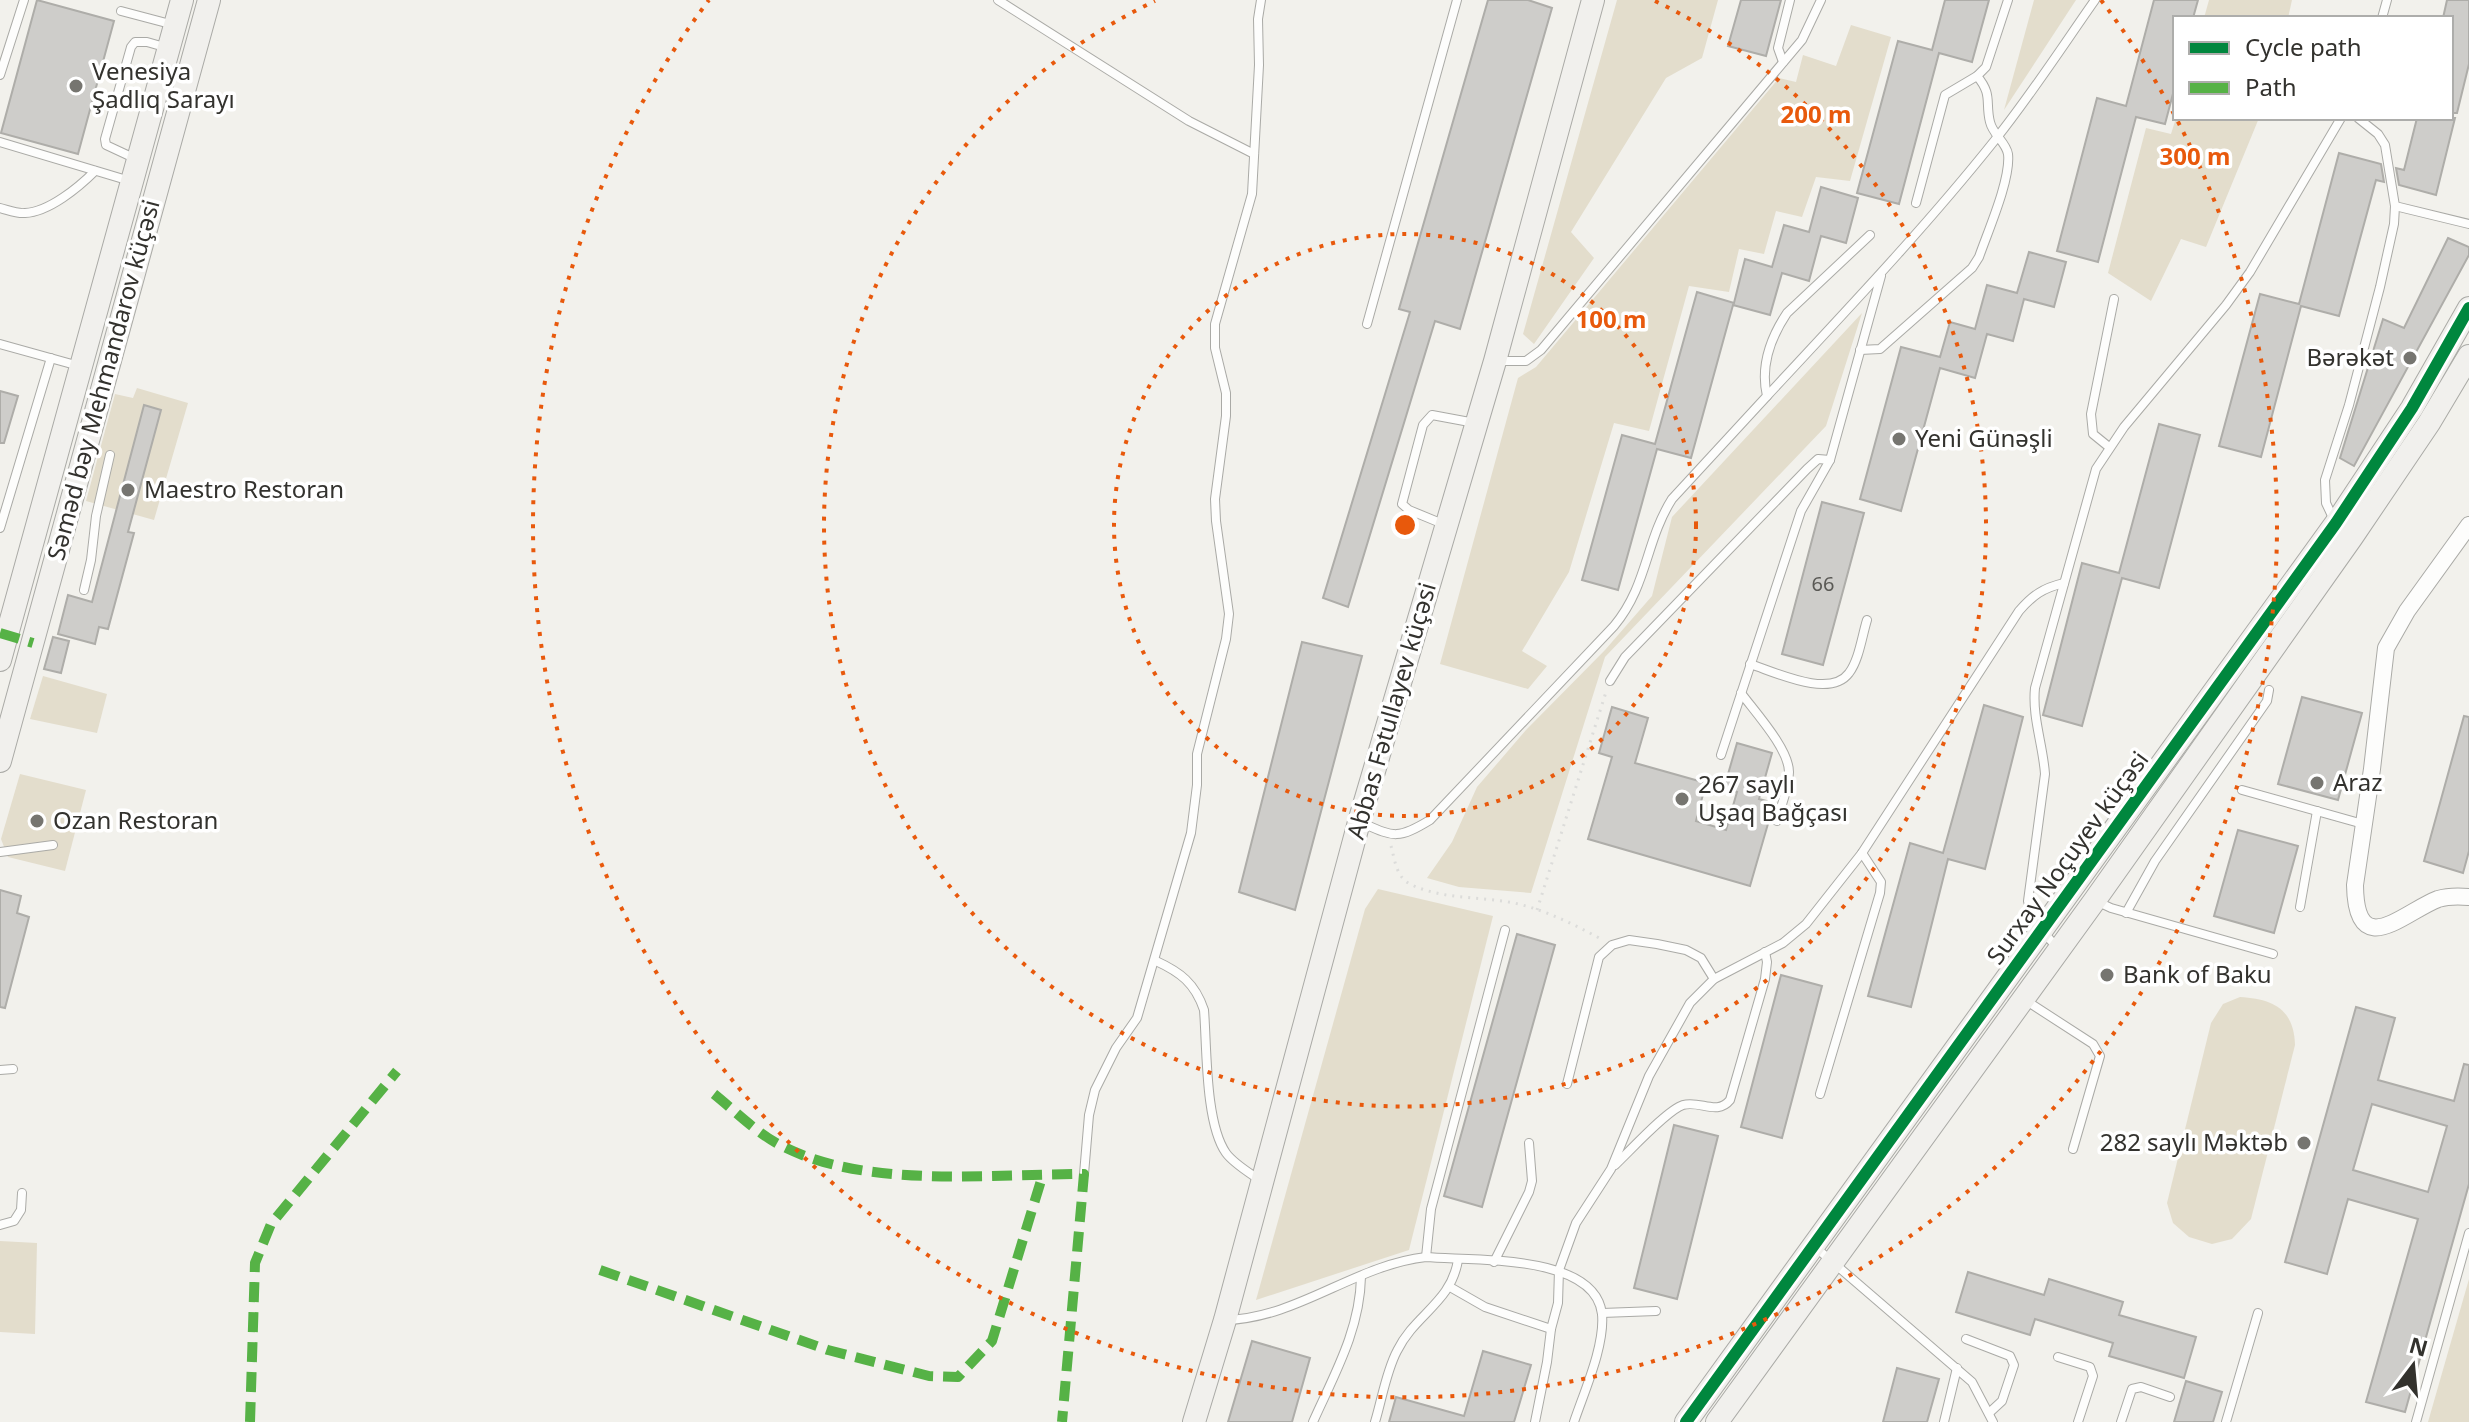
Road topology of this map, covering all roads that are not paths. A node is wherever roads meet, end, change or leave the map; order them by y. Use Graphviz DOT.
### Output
graph roads {
  1 [pos="24,0"];
  2 [pos="182,0"];
  3 [pos="209,0"];
  4 [pos="998,0"];
  5 [pos="1261,0"];
  6 [pos="1457,0"];
  7 [pos="1593,0"];
  8 [pos="1790,0"];
  9 [pos="1821,0"];
  10 [pos="2008,0"];
  11 [pos="2095,0"];
  12 [pos="121,11"];
  13 [pos="175,26"];
  14 [pos="169,48"];
  15 [pos="1783,62"];
  16 [pos="0,75"];
  17 [pos="1977,76"];
  18 [pos="2340,120"];
  19 [pos="2360,120"];
  20 [pos="1998,137"];
  21 [pos="0,142"];
  22 [pos="1254,154"];
  23 [pos="138,160"];
  24 [pos="95,171"];
  25 [pos="132,182"];
  26 [pos="1916,203"];
  27 [pos="2395,206"];
  28 [pos="0,208"];
  29 [pos="2469,224"];
  30 [pos="1870,235"];
  31 [pos="1882,272"];
  32 [pos="2114,299"];
  33 [pos="2469,308"];
  34 [pos="1367,324"];
  35 [pos="0,344"];
  36 [pos="1860,350"];
  37 [pos="2469,356"];
  38 [pos="51,358"];
  39 [pos="1495,361"];
  40 [pos="79,366"];
  41 [pos="1767,396"];
  42 [pos="1476,424"];
  43 [pos="2109,447"];
  44 [pos="110,455"];
  45 [pos="1830,460"];
  46 [pos="68,509"];
  47 [pos="96,516"];
  48 [pos="1446,525"];
  49 [pos="2469,525"];
  50 [pos="0,528"];
  51 [pos="2344,530"];
  52 [pos="2064,583"];
  53 [pos="84,590"];
  54 [pos="1867,620"];
  55 [pos="3,634"];
  56 [pos="33,643"];
  57 [pos="0,660"];
  58 [pos="1750,664"];
  59 [pos="1610,681"];
  60 [pos="2269,690"];
  61 [pos="1741,693"];
  62 [pos="1721,755"];
  63 [pos="0,761"];
  64 [pos="2242,790"];
  65 [pos="2317,811"];
  66 [pos="1777,821"];
  67 [pos="1359,822"];
  68 [pos="2363,824"];
  69 [pos="53,845"];
  70 [pos="0,852"];
  71 [pos="1862,853"];
  72 [pos="2469,897"];
  73 [pos="2095,900"];
  74 [pos="2300,907"];
  75 [pos="2126,913"];
  76 [pos="1505,930"];
  77 [pos="2042,931"];
  78 [pos="2059,949"];
  79 [pos="1765,952"];
  80 [pos="2273,954"];
  81 [pos="1156,961"];
  82 [pos="1714,979"];
  83 [pos="2024,999"];
  84 [pos="13,1069"];
  85 [pos="0,1070"];
  86 [pos="1567,1084"];
  87 [pos="1820,1094"];
  88 [pos="1529,1143"];
  89 [pos="2073,1149"];
  90 [pos="1611,1169"];
  91 [pos="1084,1174"];
  92 [pos="1262,1182"];
  93 [pos="22,1193"];
  94 [pos="0,1225"];
  95 [pos="2469,1233"];
  96 [pos="1814,1245"];
  97 [pos="1426,1257"];
  98 [pos="1458,1260"];
  99 [pos="1832,1261"];
  100 [pos="1494,1262"];
  101 [pos="1559,1270"];
  102 [pos="1361,1277"];
  103 [pos="1450,1287"];
  104 [pos="1656,1311"];
  105 [pos="1602,1313"];
  106 [pos="2258,1313"];
  107 [pos="1225,1320"];
  108 [pos="1551,1329"];
  109 [pos="1966,1339"];
  110 [pos="2058,1357"];
  111 [pos="1957,1368"];
  112 [pos="2170,1397"];
  113 [pos="1991,1418"];
  114 [pos="1194,1422"];
  115 [pos="1313,1422"];
  116 [pos="1375,1422"];
  117 [pos="1535,1422"];
  118 [pos="1574,1422"];
  119 [pos="1686,1422"];
  120 [pos="1717,1422"];
  121 [pos="1944,1422"];
  122 [pos="2078,1422"];
  123 [pos="2121,1422"];
  124 [pos="2226,1422"];
  125 [pos="2416,1422"];
  1 -- 16 [label="lane"];
  2 -- 13 [label="main road, Səməd bəy Mehmandarov küçəsi"];
  3 -- 46 [label="main road, Səməd bəy Mehmandarov küçəsi"];
  4 -- 22 [label="lane"];
  5 -- 22 [label="lane"];
  6 -- 34 [label="lane"];
  7 -- 39 [label="main road, Abbas Fətullayev küçəsi"];
  8 -- 15 [label="lane"];
  9 -- 15 [label="lane"];
  10 -- 17 [label="lane"];
  11 -- 20 [label="lane"];
  12 -- 13 [label="lane"];
  13 -- 14 [label="main road, Səməd bəy Mehmandarov küçəsi"];
  14 -- 23 [label="main road, Səməd bəy Mehmandarov küçəsi"];
  14 -- 23 [label="lane"];
  15 -- 39 [label="lane"];
  17 -- 20 [label="lane"];
  17 -- 26 [label="lane"];
  18 -- 43 [label="lane"];
  19 -- 27 [label="lane"];
  20 -- 31 [label="lane"];
  20 -- 36 [label="lane"];
  21 -- 24 [label="lane"];
  22 -- 81 [label="lane"];
  23 -- 25 [label="main road, Səməd bəy Mehmandarov küçəsi"];
  24 -- 25 [label="lane"];
  24 -- 28 [label="lane"];
  25 -- 40 [label="main road, Səməd bəy Mehmandarov küçəsi"];
  27 -- 29 [label="lane"];
  27 -- 51 [label="lane"];
  30 -- 41 [label="lane"];
  31 -- 36 [label="lane"];
  31 -- 41 [label="lane"];
  32 -- 43 [label="lane"];
  33 -- 51 [label="main road, Surxay Noçuyev küçəsi"];
  35 -- 38 [label="lane"];
  36 -- 45 [label="lane"];
  37 -- 51 [label="main road, Surxay Noçuyev küçəsi"];
  38 -- 40 [label="lane"];
  38 -- 50 [label="lane"];
  39 -- 42 [label="main road, Abbas Fətullayev küçəsi"];
  40 -- 55 [label="main road, Səməd bəy Mehmandarov küçəsi"];
  41 -- 67 [label="lane"];
  42 -- 48 [label="main road, Abbas Fətullayev küçəsi"];
  42 -- 48 [label="lane"];
  43 -- 52 [label="lane"];
  44 -- 47 [label="lane"];
  45 -- 58 [label="lane"];
  45 -- 59 [label="lane"];
  46 -- 47 [label="lane"];
  46 -- 56 [label="main road, Səməd bəy Mehmandarov küçəsi"];
  47 -- 53 [label="lane"];
  48 -- 67 [label="main road, Abbas Fətullayev küçəsi"];
  49 -- 68 [label="street"];
  51 -- 73 [label="main road, Surxay Noçuyev küçəsi"];
  51 -- 77 [label="main road, Surxay Noçuyev küçəsi"];
  52 -- 71 [label="lane"];
  52 -- 77 [label="lane"];
  54 -- 58 [label="lane"];
  55 -- 56 [label="street"];
  55 -- 57 [label="main road, Səməd bəy Mehmandarov küçəsi"];
  56 -- 63 [label="main road, Səməd bəy Mehmandarov küçəsi"];
  58 -- 61 [label="lane"];
  60 -- 75 [label="lane"];
  61 -- 62 [label="lane"];
  61 -- 66 [label="lane"];
  64 -- 65 [label="lane"];
  65 -- 68 [label="lane"];
  65 -- 74 [label="lane"];
  67 -- 92 [label="main road, Abbas Fətullayev küçəsi"];
  68 -- 72 [label="street"];
  69 -- 70 [label="lane"];
  71 -- 79 [label="lane"];
  71 -- 87 [label="lane"];
  73 -- 75 [label="lane"];
  73 -- 78 [label="main road, Surxay Noçuyev küçəsi"];
  75 -- 80 [label="lane"];
  76 -- 97 [label="lane"];
  77 -- 78 [label="lane"];
  77 -- 96 [label="main road, Surxay Noçuyev küçəsi"];
  78 -- 83 [label="main road, Surxay Noçuyev küçəsi"];
  79 -- 82 [label="lane"];
  79 -- 90 [label="lane"];
  81 -- 91 [label="lane"];
  81 -- 92 [label="lane"];
  82 -- 86 [label="lane"];
  82 -- 90 [label="lane"];
  83 -- 89 [label="lane"];
  83 -- 99 [label="main road, Surxay Noçuyev küçəsi"];
  84 -- 85 [label="lane"];
  88 -- 100 [label="lane"];
  90 -- 101 [label="lane"];
  92 -- 107 [label="main road, Abbas Fətullayev küçəsi"];
  93 -- 94 [label="lane"];
  95 -- 125 [label="lane"];
  96 -- 99 [label="lane"];
  96 -- 119 [label="main road, Surxay Noçuyev küçəsi"];
  97 -- 98 [label="lane"];
  97 -- 102 [label="lane"];
  98 -- 100 [label="lane"];
  98 -- 103 [label="lane"];
  99 -- 111 [label="lane"];
  99 -- 120 [label="main road, Surxay Noçuyev küçəsi"];
  100 -- 101 [label="lane"];
  101 -- 105 [label="lane"];
  101 -- 108 [label="lane"];
  102 -- 107 [label="lane"];
  102 -- 115 [label="lane"];
  103 -- 108 [label="lane"];
  103 -- 116 [label="lane"];
  104 -- 105 [label="lane"];
  105 -- 118 [label="lane"];
  106 -- 124 [label="lane"];
  107 -- 114 [label="main road, Abbas Fətullayev küçəsi"];
  108 -- 117 [label="lane"];
  109 -- 113 [label="lane"];
  110 -- 122 [label="lane"];
  111 -- 113 [label="lane"];
  111 -- 121 [label="lane"];
  112 -- 123 [label="lane"];
}
